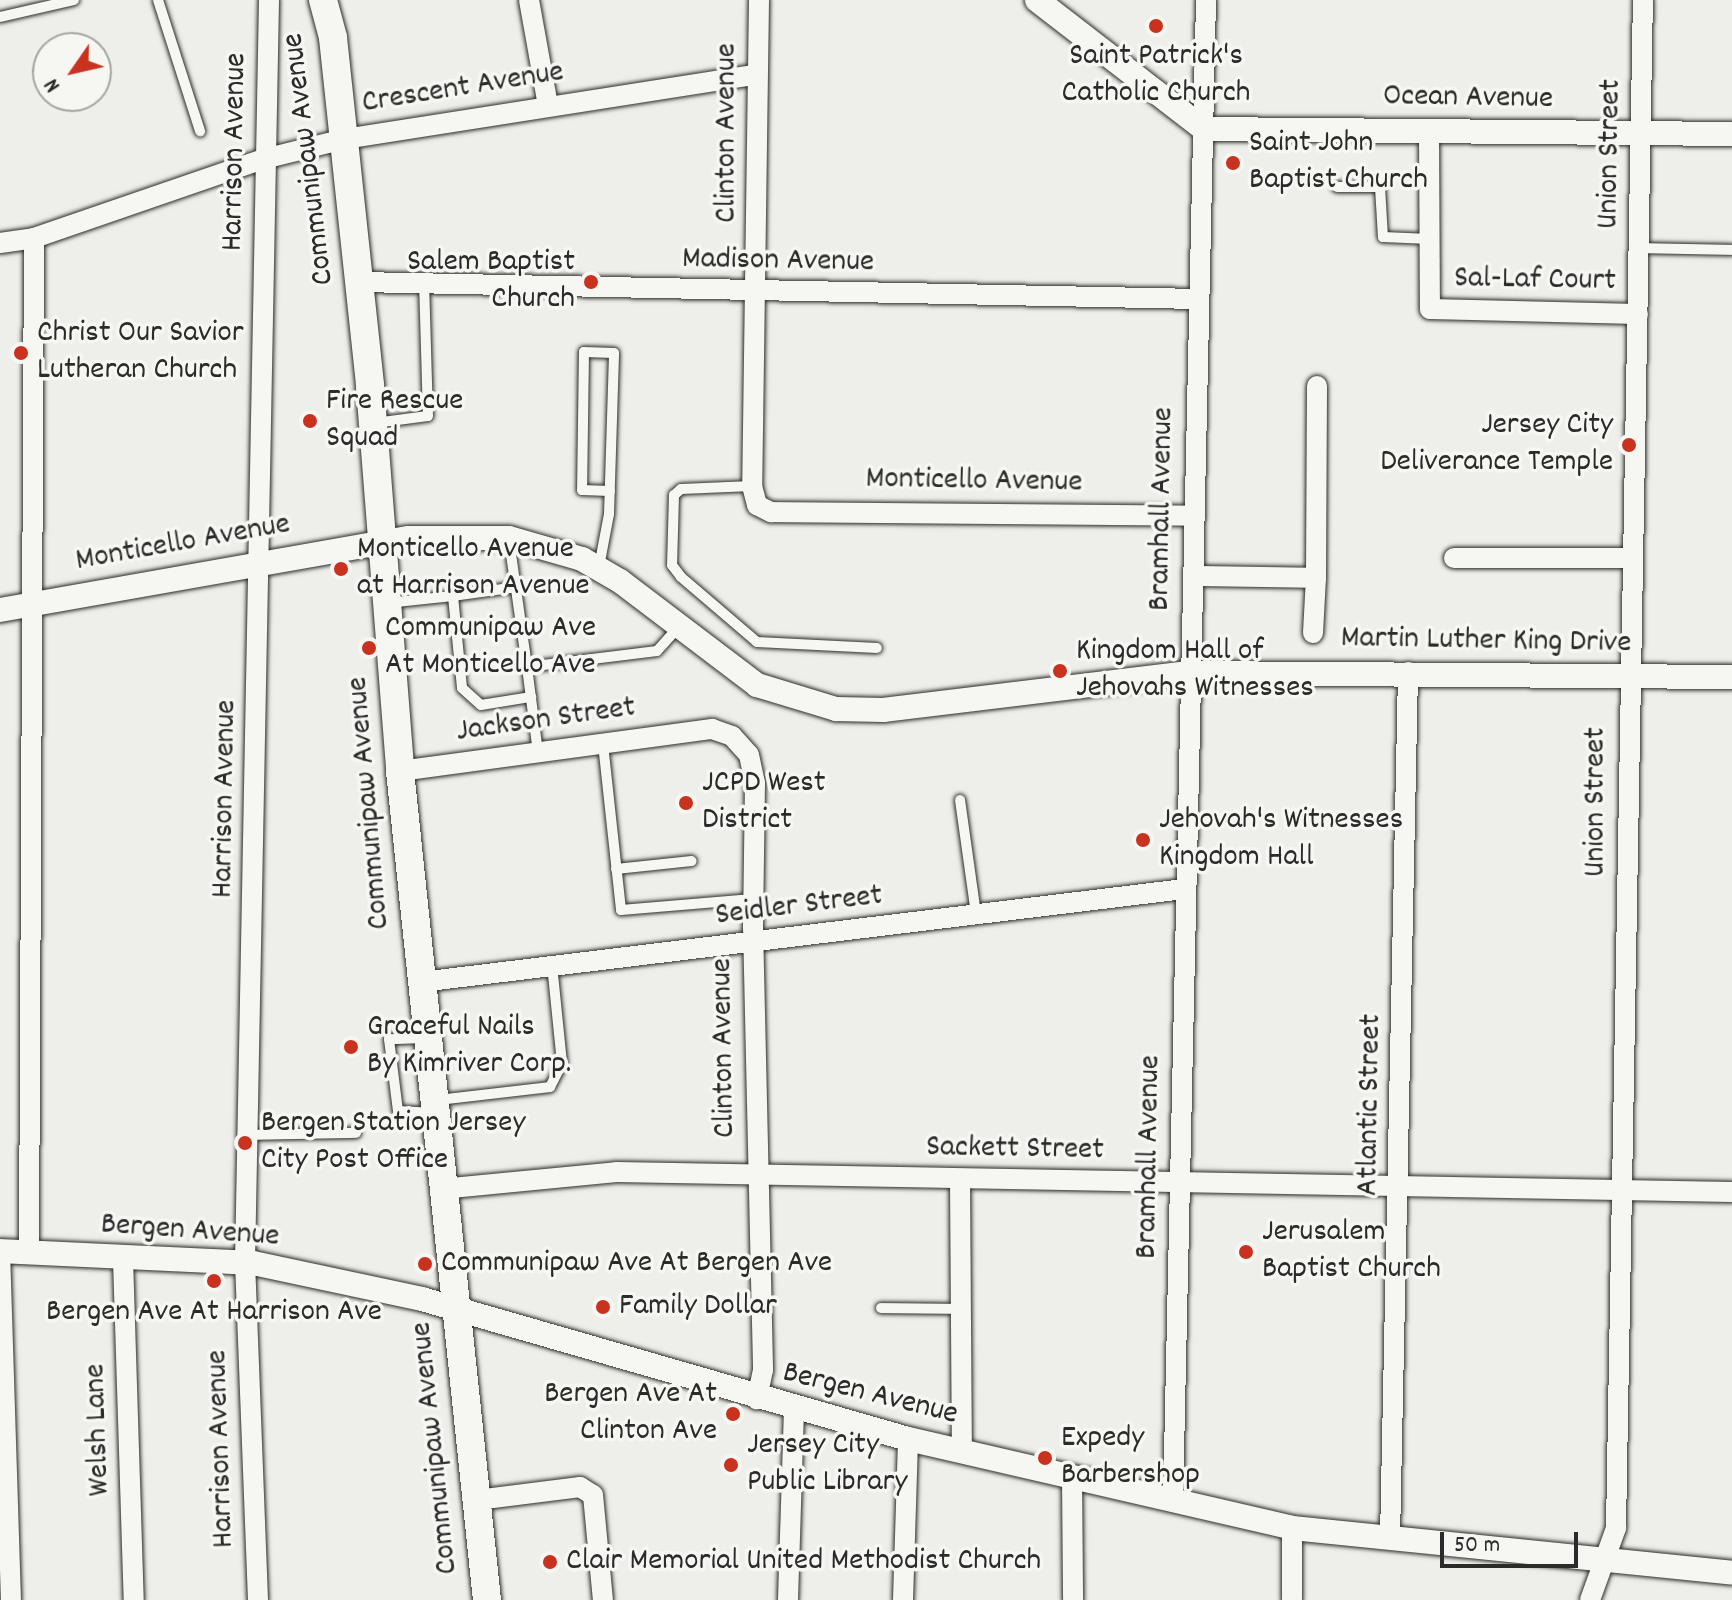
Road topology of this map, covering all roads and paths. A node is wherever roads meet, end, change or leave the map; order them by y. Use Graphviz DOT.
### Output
graph roads {
  1 [pos="74,0"];
  2 [pos="158,0"];
  3 [pos="269,0"];
  4 [pos="323,0"];
  5 [pos="529,0"];
  6 [pos="759,0"];
  7 [pos="1037,0"];
  8 [pos="1206,0"];
  9 [pos="1643,0"];
  10 [pos="0,17"];
  11 [pos="757,74"];
  12 [pos="548,106"];
  13 [pos="1204,129"];
  14 [pos="200,131"];
  15 [pos="1429,131"];
  16 [pos="1642,133"];
  17 [pos="1732,134"];
  18 [pos="344,139"];
  19 [pos="264,159"];
  20 [pos="1337,187"];
  21 [pos="34,238"];
  22 [pos="1430,239"];
  23 [pos="0,243"];
  24 [pos="1640,248"];
  25 [pos="1732,250"];
  26 [pos="359,282"];
  27 [pos="424,284"];
  28 [pos="758,292"];
  29 [pos="1197,299"];
  30 [pos="1638,314"];
  31 [pos="1317,386"];
  32 [pos="373,423"];
  33 [pos="610,491"];
  34 [pos="754,496"];
  35 [pos="1192,516"];
  36 [pos="509,538"];
  37 [pos="378,544"];
  38 [pos="1454,558"];
  39 [pos="1631,558"];
  40 [pos="261,560"];
  41 [pos="599,569"];
  42 [pos="1194,576"];
  43 [pos="1316,578"];
  44 [pos="517,587"];
  45 [pos="453,596"];
  46 [pos="35,603"];
  47 [pos="385,603"];
  48 [pos="0,610"];
  49 [pos="678,628"];
  50 [pos="1313,633"];
  51 [pos="877,648"];
  52 [pos="527,667"];
  53 [pos="1408,672"];
  54 [pos="1189,673"];
  55 [pos="1628,675"];
  56 [pos="1732,677"];
  57 [pos="531,697"];
  58 [pos="700,730"];
  59 [pos="603,744"];
  60 [pos="538,753"];
  61 [pos="400,771"];
  62 [pos="960,800"];
  63 [pos="692,861"];
  64 [pos="616,869"];
  65 [pos="1184,889"];
  66 [pos="753,899"];
  67 [pos="976,914"];
  68 [pos="753,943"];
  69 [pos="552,965"];
  70 [pos="421,982"];
  71 [pos="427,1038"];
  72 [pos="433,1107"];
  73 [pos="356,1133"];
  74 [pos="248,1135"];
  75 [pos="757,1177"];
  76 [pos="960,1180"];
  77 [pos="1181,1183"];
  78 [pos="1400,1186"];
  79 [pos="441,1189"];
  80 [pos="1623,1191"];
  81 [pos="1732,1192"];
  82 [pos="0,1251"];
  83 [pos="29,1252"];
  84 [pos="123,1259"];
  85 [pos="245,1262"];
  86 [pos="881,1308"];
  87 [pos="962,1309"];
  88 [pos="454,1310"];
  89 [pos="2,1391"];
  90 [pos="757,1399"];
  91 [pos="794,1409"];
  92 [pos="908,1439"];
  93 [pos="962,1451"];
  94 [pos="1072,1476"];
  95 [pos="477,1500"];
  96 [pos="1173,1500"];
  97 [pos="1292,1528"];
  98 [pos="1390,1539"];
  99 [pos="1607,1564"];
  100 [pos="1732,1573"];
  101 [pos="11,1600"];
  102 [pos="134,1600"];
  103 [pos="258,1600"];
  104 [pos="487,1600"];
  105 [pos="603,1600"];
  106 [pos="788,1600"];
  107 [pos="903,1600"];
  108 [pos="1073,1600"];
  109 [pos="1292,1600"];
  110 [pos="1590,1600"];
  1 -- 10 [label="lane"];
  2 -- 14 [label="lane"];
  3 -- 19 [label="street, Harrison Avenue"];
  4 -- 18 [label="main road, Communipaw Avenue"];
  5 -- 12 [label="street"];
  6 -- 11 [label="street, Clinton Avenue"];
  7 -- 13 [label="street"];
  8 -- 13 [label="street, Bramhall Avenue"];
  9 -- 16 [label="street, Union Street"];
  11 -- 12 [label="street, Crescent Avenue"];
  11 -- 28 [label="street, Clinton Avenue"];
  12 -- 18 [label="street, Crescent Avenue"];
  13 -- 15 [label="street, Ocean Avenue"];
  13 -- 29 [label="street, Bramhall Avenue"];
  15 -- 16 [label="street, Ocean Avenue"];
  15 -- 22 [label="street"];
  16 -- 17 [label="street, Ocean Avenue"];
  16 -- 24 [label="street, Union Street"];
  18 -- 19 [label="street, Crescent Avenue"];
  18 -- 26 [label="main road, Communipaw Avenue"];
  19 -- 21 [label="street, Crescent Avenue"];
  19 -- 40 [label="street, Harrison Avenue"];
  20 -- 22 [label="lane"];
  21 -- 23 [label="street, Crescent Avenue"];
  21 -- 46 [label="street"];
  22 -- 30 [label="street, Sal-Laf Court"];
  24 -- 25 [label="lane"];
  24 -- 30 [label="street, Union Street"];
  26 -- 27 [label="street, Madison Avenue"];
  26 -- 32 [label="main road, Communipaw Avenue"];
  27 -- 28 [label="street, Madison Avenue"];
  27 -- 32 [label="lane"];
  28 -- 29 [label="street, Madison Avenue"];
  28 -- 34 [label="street, Clinton Avenue"];
  29 -- 35 [label="street, Bramhall Avenue"];
  30 -- 39 [label="street, Union Street"];
  31 -- 43 [label="street"];
  32 -- 37 [label="main road, Communipaw Avenue"];
  33 -- 33 [label="lane"];
  33 -- 41 [label="lane"];
  34 -- 35 [label="street, Monticello Avenue"];
  34 -- 51 [label="lane"];
  35 -- 42 [label="street, Bramhall Avenue"];
  36 -- 37 [label="street, Martin Luther King Drive"];
  36 -- 41 [label="street, Martin Luther King Drive"];
  36 -- 44 [label="lane"];
  37 -- 40 [label="street, Monticello Avenue"];
  37 -- 47 [label="main road, Communipaw Avenue"];
  38 -- 39 [label="street"];
  39 -- 55 [label="street, Union Street"];
  40 -- 46 [label="street, Monticello Avenue"];
  40 -- 74 [label="street, Harrison Avenue"];
  41 -- 49 [label="street, Martin Luther King Drive"];
  42 -- 43 [label="street"];
  42 -- 54 [label="street, Bramhall Avenue"];
  43 -- 50 [label="street"];
  44 -- 45 [label="lane"];
  44 -- 52 [label="lane"];
  45 -- 47 [label="lane"];
  45 -- 57 [label="lane"];
  46 -- 48 [label="street, Monticello Avenue"];
  46 -- 83 [label="street"];
  47 -- 61 [label="main road, Communipaw Avenue"];
  49 -- 52 [label="lane"];
  49 -- 54 [label="street, Martin Luther King Drive"];
  52 -- 57 [label="lane"];
  53 -- 54 [label="street, Martin Luther King Drive"];
  53 -- 55 [label="street, Martin Luther King Drive"];
  53 -- 78 [label="street, Atlantic Street"];
  54 -- 65 [label="street, Bramhall Avenue"];
  55 -- 56 [label="street, Martin Luther King Drive"];
  55 -- 80 [label="street, Union Street"];
  57 -- 60 [label="lane"];
  58 -- 59 [label="street, Jackson Street"];
  58 -- 66 [label="street, Clinton Avenue"];
  59 -- 60 [label="street, Jackson Street"];
  59 -- 64 [label="lane"];
  60 -- 61 [label="street, Jackson Street"];
  61 -- 70 [label="main road, Communipaw Avenue"];
  62 -- 67 [label="lane"];
  63 -- 64 [label="lane"];
  64 -- 66 [label="lane"];
  65 -- 67 [label="street, Seidler Street"];
  65 -- 77 [label="street, Bramhall Avenue"];
  66 -- 68 [label="street, Clinton Avenue"];
  67 -- 68 [label="street, Seidler Street"];
  68 -- 69 [label="street, Seidler Street"];
  68 -- 75 [label="street, Clinton Avenue"];
  69 -- 70 [label="street, Seidler Street"];
  69 -- 72 [label="lane"];
  70 -- 71 [label="main road, Communipaw Avenue"];
  71 -- 72 [label="main road, Communipaw Avenue"];
  71 -- 72 [label="lane"];
  72 -- 79 [label="main road, Communipaw Avenue"];
  73 -- 74 [label="lane"];
  74 -- 85 [label="street, Harrison Avenue"];
  75 -- 76 [label="street, Sackett Street"];
  75 -- 79 [label="street, Sackett Street"];
  75 -- 90 [label="street, Clinton Avenue"];
  76 -- 77 [label="street, Sackett Street"];
  76 -- 87 [label="street"];
  77 -- 78 [label="street, Sackett Street"];
  77 -- 96 [label="street, Bramhall Avenue"];
  78 -- 80 [label="street, Sackett Street"];
  78 -- 98 [label="street, Atlantic Street"];
  79 -- 88 [label="main road, Communipaw Avenue"];
  80 -- 81 [label="street, Sackett Street"];
  80 -- 99 [label="street, Union Street"];
  82 -- 83 [label="street, Bergen Avenue"];
  82 -- 89 [label="street"];
  83 -- 84 [label="street, Bergen Avenue"];
  84 -- 85 [label="street, Bergen Avenue"];
  84 -- 102 [label="street, Welsh Lane"];
  85 -- 88 [label="street, Bergen Avenue"];
  85 -- 103 [label="street, Harrison Avenue"];
  86 -- 87 [label="lane"];
  87 -- 93 [label="street"];
  88 -- 90 [label="street, Bergen Avenue"];
  88 -- 95 [label="main road, Communipaw Avenue"];
  89 -- 101 [label="street"];
  90 -- 91 [label="street, Bergen Avenue"];
  91 -- 92 [label="street, Bergen Avenue"];
  91 -- 106 [label="street"];
  92 -- 93 [label="street, Bergen Avenue"];
  92 -- 107 [label="street"];
  93 -- 94 [label="street, Bergen Avenue"];
  94 -- 96 [label="street, Bergen Avenue"];
  94 -- 108 [label="street"];
  95 -- 104 [label="main road, Communipaw Avenue"];
  95 -- 105 [label="street"];
  96 -- 97 [label="street, Bergen Avenue"];
  97 -- 98 [label="street, Bergen Avenue"];
  97 -- 109 [label="street"];
  98 -- 99 [label="street, Bergen Avenue"];
  99 -- 100 [label="street, Bergen Avenue"];
  99 -- 110 [label="street, Union Street"];
}
